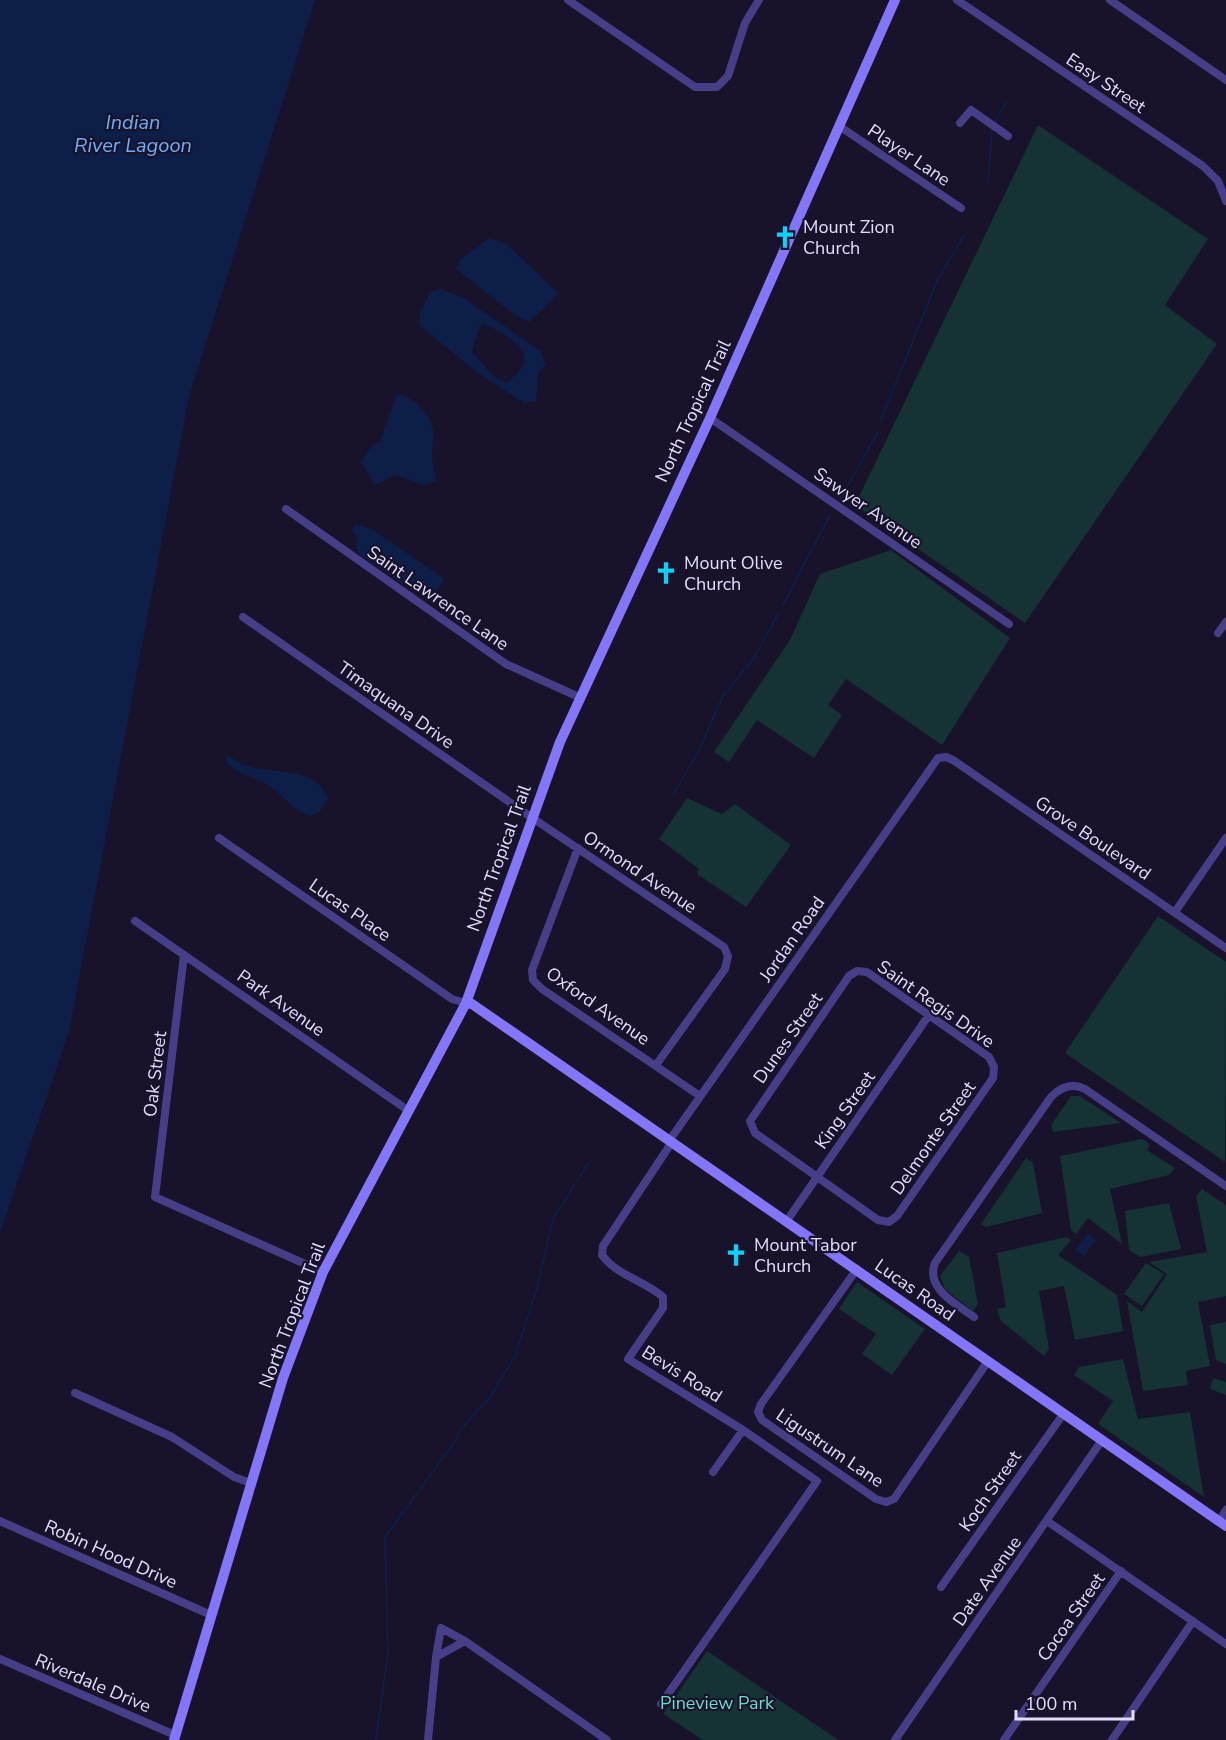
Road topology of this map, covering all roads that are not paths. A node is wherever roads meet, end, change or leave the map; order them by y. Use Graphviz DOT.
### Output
graph roads {
  1 [pos="568,0"];
  2 [pos="759,0"];
  3 [pos="895,0"];
  4 [pos="957,0"];
  5 [pos="1110,0"];
  6 [pos="1226,80"];
  7 [pos="960,123"];
  8 [pos="839,126"];
  9 [pos="1008,136"];
  10 [pos="1226,201"];
  11 [pos="961,208"];
  12 [pos="710,418"];
  13 [pos="286,509"];
  14 [pos="243,617"];
  15 [pos="1226,621"];
  16 [pos="1009,624"];
  17 [pos="1218,633"];
  18 [pos="580,698"];
  19 [pos="942,757"];
  20 [pos="531,817"];
  21 [pos="219,838"];
  22 [pos="1226,838"];
  23 [pos="578,848"];
  24 [pos="1175,912"];
  25 [pos="135,921"];
  26 [pos="1226,948"];
  27 [pos="184,955"];
  28 [pos="857,971"];
  29 [pos="465,1003"];
  30 [pos="929,1016"];
  31 [pos="656,1065"];
  32 [pos="994,1067"];
  33 [pos="700,1096"];
  34 [pos="409,1111"];
  35 [pos="670,1142"];
  36 [pos="817,1177"];
  37 [pos="1226,1186"];
  38 [pos="786,1222"];
  39 [pos="857,1269"];
  40 [pos="323,1272"];
  41 [pos="974,1317"];
  42 [pos="988,1361"];
  43 [pos="75,1393"];
  44 [pos="1064,1413"];
  45 [pos="743,1430"];
  46 [pos="1102,1440"];
  47 [pos="713,1472"];
  48 [pos="251,1483"];
  49 [pos="1226,1510"];
  50 [pos="0,1521"];
  51 [pos="1047,1521"];
  52 [pos="1223,1524"];
  53 [pos="1121,1571"];
  54 [pos="941,1587"];
  55 [pos="211,1615"];
  56 [pos="1193,1621"];
  57 [pos="465,1641"];
  58 [pos="1226,1644"];
  59 [pos="436,1657"];
  60 [pos="0,1659"];
  61 [pos="661,1704"];
  62 [pos="174,1737"];
  63 [pos="428,1740"];
  64 [pos="607,1740"];
  65 [pos="895,1740"];
  66 [pos="1004,1740"];
  67 [pos="1112,1740"];
  1 -- 2 [label="street"];
  3 -- 8 [label="street, North Tropical Trail"];
  4 -- 10 [label="street, Easy Street"];
  5 -- 6 [label="street"];
  7 -- 9 [label="street"];
  8 -- 11 [label="street, Player Lane"];
  8 -- 12 [label="street, North Tropical Trail"];
  12 -- 16 [label="street, Sawyer Avenue"];
  12 -- 18 [label="street, North Tropical Trail"];
  13 -- 18 [label="street, Saint Lawrence Lane"];
  14 -- 20 [label="street, Timaquana Drive"];
  15 -- 17 [label="street"];
  18 -- 20 [label="street, North Tropical Trail"];
  19 -- 24 [label="street, Grove Boulevard"];
  19 -- 33 [label="street, Jordan Road"];
  20 -- 23 [label="street, Ormond Avenue"];
  20 -- 29 [label="street, North Tropical Trail"];
  21 -- 29 [label="street, Lucas Place"];
  22 -- 24 [label="street"];
  23 -- 31 [label="street, Oxford Avenue"];
  23 -- 31 [label="street, Ormond Avenue"];
  24 -- 26 [label="street, Grove Boulevard"];
  25 -- 27 [label="street, Park Avenue"];
  27 -- 34 [label="street, Park Avenue"];
  27 -- 40 [label="street, Oak Street"];
  28 -- 30 [label="street, Saint Regis Drive"];
  28 -- 36 [label="street, Dunes Street"];
  29 -- 34 [label="street, North Tropical Trail"];
  29 -- 35 [label="street, Lucas Road"];
  30 -- 32 [label="street, Saint Regis Drive"];
  30 -- 36 [label="street, King Street"];
  31 -- 33 [label="street, Oxford Avenue"];
  32 -- 36 [label="street, Delmonte Street"];
  33 -- 35 [label="street, Jordan Road"];
  34 -- 40 [label="street, North Tropical Trail"];
  35 -- 38 [label="street, Lucas Road"];
  35 -- 45 [label="street, Bevis Road"];
  36 -- 38 [label="street, King Street"];
  37 -- 41 [label="street"];
  38 -- 39 [label="street, Lucas Road"];
  39 -- 42 [label="street, Lucas Road"];
  39 -- 42 [label="street, Ligustrum Lane"];
  40 -- 48 [label="street, North Tropical Trail"];
  42 -- 44 [label="street, Lucas Road"];
  43 -- 48 [label="street"];
  44 -- 46 [label="street, Lucas Road"];
  44 -- 54 [label="street, Koch Street"];
  45 -- 47 [label="street"];
  45 -- 61 [label="street, Bevis Road"];
  46 -- 51 [label="street, Date Avenue"];
  46 -- 52 [label="street, Lucas Road"];
  48 -- 55 [label="street, North Tropical Trail"];
  49 -- 52 [label="street"];
  50 -- 55 [label="street, Robin Hood Drive"];
  51 -- 53 [label="street"];
  51 -- 65 [label="street, Date Avenue"];
  53 -- 56 [label="street"];
  53 -- 66 [label="street, Cocoa Street"];
  55 -- 62 [label="street, North Tropical Trail"];
  56 -- 58 [label="street"];
  56 -- 67 [label="street"];
  57 -- 59 [label="street"];
  57 -- 59 [label="street"];
  57 -- 64 [label="street"];
  59 -- 63 [label="street"];
  60 -- 62 [label="street, Riverdale Drive"];
}
